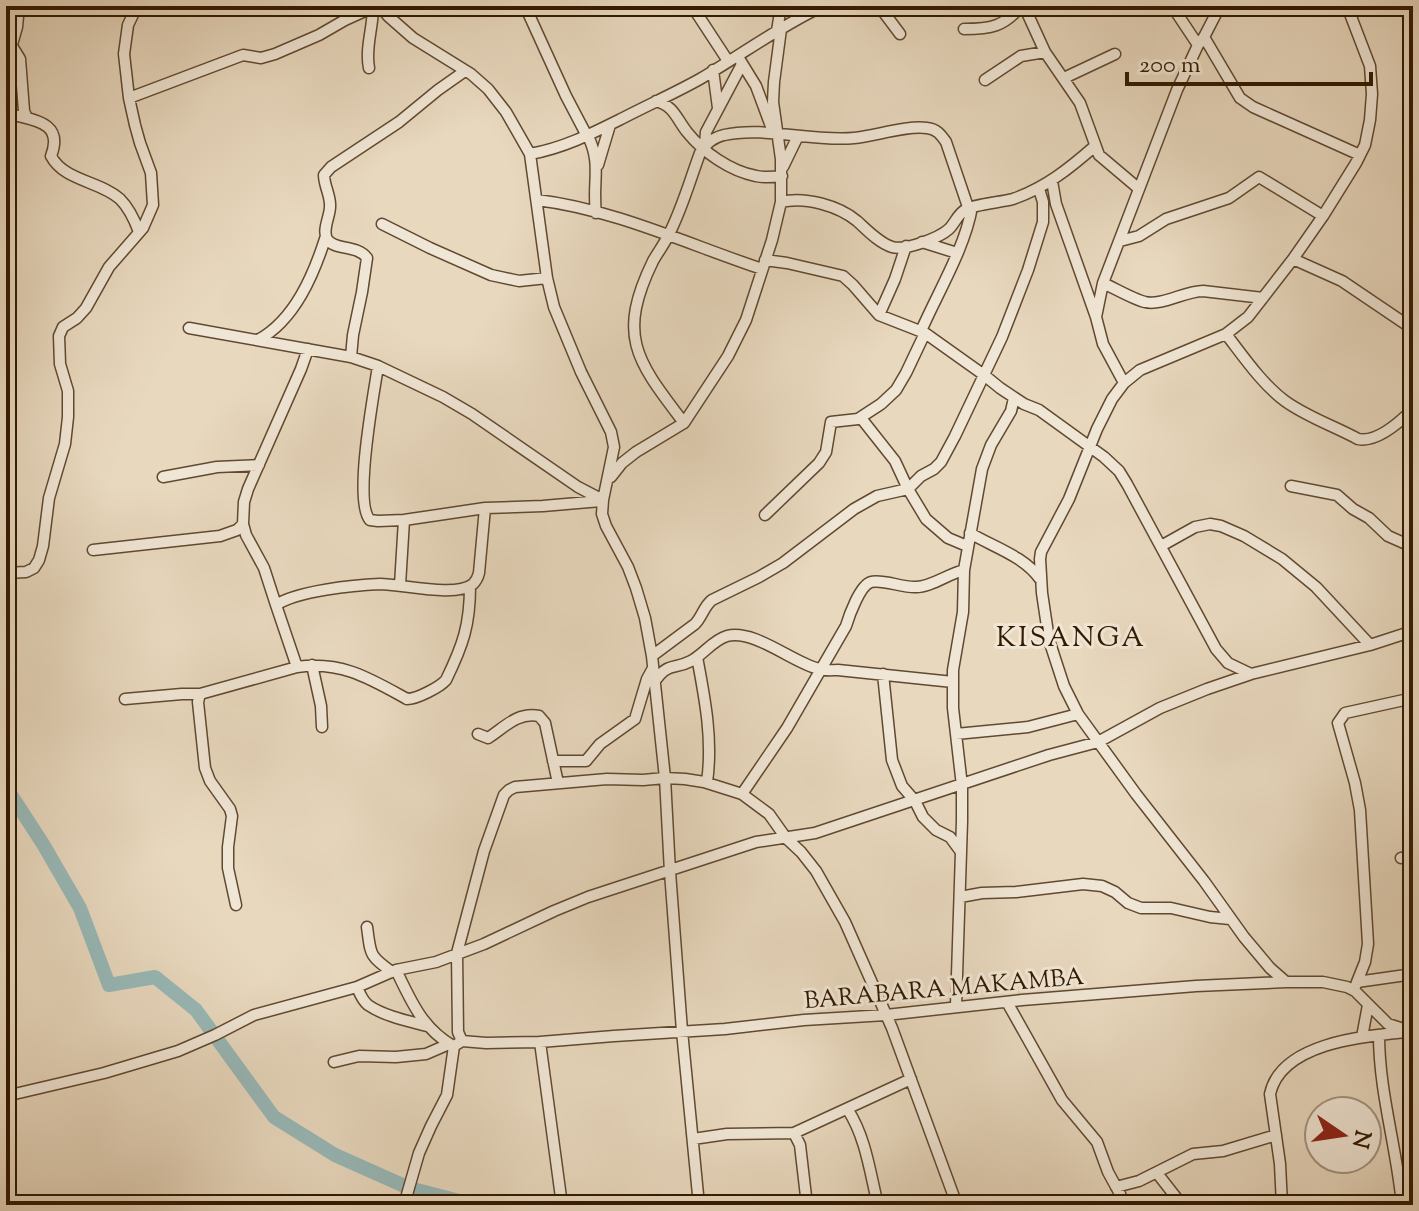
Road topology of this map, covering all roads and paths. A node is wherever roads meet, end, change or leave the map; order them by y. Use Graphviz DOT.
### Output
graph roads {
  1 [pos="19,6"];
  2 [pos="137,6"];
  3 [pos="376,6"];
  4 [pos="525,6"];
  5 [pos="692,6"];
  6 [pos="781,6"];
  7 [pos="823,6"];
  8 [pos="879,6"];
  9 [pos="1022,6"];
  10 [pos="1100,6"];
  11 [pos="1118,6"];
  12 [pos="1172,6"];
  13 [pos="1220,6"];
  14 [pos="1347,6"];
  15 [pos="964,29"];
  16 [pos="779,30"];
  17 [pos="900,34"];
  18 [pos="1201,41"];
  19 [pos="12,46"];
  20 [pos="1045,52"];
  21 [pos="1115,54"];
  22 [pos="735,60"];
  23 [pos="6,65"];
  24 [pos="369,68"];
  25 [pos="713,70"];
  26 [pos="465,71"];
  27 [pos="1064,78"];
  28 [pos="985,80"];
  29 [pos="129,98"];
  30 [pos="656,101"];
  31 [pos="718,109"];
  32 [pos="6,113"];
  33 [pos="27,118"];
  34 [pos="610,125"];
  35 [pos="776,135"];
  36 [pos="588,136"];
  37 [pos="798,136"];
  38 [pos="1095,146"];
  39 [pos="704,147"];
  40 [pos="530,154"];
  41 [pos="1360,155"];
  42 [pos="597,168"];
  43 [pos="782,174"];
  44 [pos="1052,181"];
  45 [pos="1138,188"];
  46 [pos="1039,189"];
  47 [pos="537,200"];
  48 [pos="781,202"];
  49 [pos="970,207"];
  50 [pos="596,213"];
  51 [pos="1323,216"];
  52 [pos="382,224"];
  53 [pos="139,232"];
  54 [pos="669,235"];
  55 [pos="326,236"];
  56 [pos="1120,241"];
  57 [pos="922,242"];
  58 [pos="906,246"];
  59 [pos="957,253"];
  60 [pos="1293,259"];
  61 [pos="764,264"];
  62 [pos="547,278"];
  63 [pos="1103,283"];
  64 [pos="1263,298"];
  65 [pos="879,315"];
  66 [pos="1096,317"];
  67 [pos="189,328"];
  68 [pos="1413,329"];
  69 [pos="923,332"];
  70 [pos="1226,334"];
  71 [pos="258,340"];
  72 [pos="308,349"];
  73 [pos="351,357"];
  74 [pos="378,366"];
  75 [pos="984,375"];
  76 [pos="1124,383"];
  77 [pos="1014,398"];
  78 [pos="1410,416"];
  79 [pos="861,418"];
  80 [pos="684,423"];
  81 [pos="1090,447"];
  82 [pos="259,465"];
  83 [pos="163,477"];
  84 [pos="609,479"];
  85 [pos="1291,486"];
  86 [pos="908,489"];
  87 [pos="603,500"];
  88 [pos="485,508"];
  89 [pos="765,515"];
  90 [pos="404,520"];
  91 [pos="243,524"];
  92 [pos="970,533"];
  93 [pos="967,546"];
  94 [pos="1161,546"];
  95 [pos="1413,547"];
  96 [pos="93,550"];
  97 [pos="964,570"];
  98 [pos="6,573"];
  99 [pos="1041,581"];
  100 [pos="400,585"];
  101 [pos="470,586"];
  102 [pos="276,605"];
  103 [pos="1413,631"];
  104 [pos="1370,645"];
  105 [pos="652,656"];
  106 [pos="697,657"];
  107 [pos="312,665"];
  108 [pos="297,667"];
  109 [pos="653,668"];
  110 [pos="820,670"];
  111 [pos="883,674"];
  112 [pos="1251,674"];
  113 [pos="655,681"];
  114 [pos="953,682"];
  115 [pos="200,694"];
  116 [pos="1413,698"];
  117 [pos="125,699"];
  118 [pos="1078,714"];
  119 [pos="322,727"];
  120 [pos="478,734"];
  121 [pos="956,734"];
  122 [pos="1098,742"];
  123 [pos="553,761"];
  124 [pos="665,778"];
  125 [pos="707,782"];
  126 [pos="558,783"];
  127 [pos="962,786"];
  128 [pos="742,794"];
  129 [pos="915,801"];
  130 [pos="786,838"];
  131 [pos="961,852"];
  132 [pos="1413,855"];
  133 [pos="1401,858"];
  134 [pos="670,872"];
  135 [pos="960,897"];
  136 [pos="236,905"];
  137 [pos="1230,919"];
  138 [pos="367,927"];
  139 [pos="457,953"];
  140 [pos="394,971"];
  141 [pos="1413,974"];
  142 [pos="1286,982"];
  143 [pos="1356,986"];
  144 [pos="357,987"];
  145 [pos="1007,1002"];
  146 [pos="1368,1005"];
  147 [pos="956,1006"];
  148 [pos="886,1015"];
  149 [pos="427,1026"];
  150 [pos="682,1031"];
  151 [pos="1413,1032"];
  152 [pos="1379,1035"];
  153 [pos="1362,1037"];
  154 [pos="540,1042"];
  155 [pos="455,1044"];
  156 [pos="334,1062"];
  157 [pos="911,1079"];
  158 [pos="6,1096"];
  159 [pos="848,1110"];
  160 [pos="794,1133"];
  161 [pos="1276,1135"];
  162 [pos="693,1139"];
  163 [pos="1157,1173"];
  164 [pos="1116,1187"];
  165 [pos="404,1205"];
  166 [pos="562,1205"];
  167 [pos="699,1205"];
  168 [pos="807,1205"];
  169 [pos="878,1205"];
  170 [pos="957,1205"];
  171 [pos="1124,1205"];
  172 [pos="1182,1205"];
  173 [pos="1282,1205"];
  174 [pos="1402,1205"];
  1 -- 19 [label="street"];
  2 -- 29 [label="street"];
  3 -- 24 [label="street"];
  3 -- 26 [label="street"];
  3 -- 29 [label="street"];
  4 -- 36 [label="street"];
  5 -- 22 [label="street"];
  6 -- 16 [label="street"];
  7 -- 16 [label="street"];
  8 -- 17 [label="street"];
  9 -- 15 [label="street"];
  9 -- 20 [label="street"];
  10 -- 11 [label="street"];
  12 -- 18 [label="street"];
  13 -- 18 [label="street"];
  14 -- 41 [label="street"];
  16 -- 22 [label="street"];
  16 -- 35 [label="street"];
  18 -- 41 [label="street"];
  18 -- 45 [label="street"];
  19 -- 23 [label="street"];
  19 -- 33 [label="street"];
  20 -- 27 [label="street"];
  20 -- 28 [label="street"];
  21 -- 27 [label="street"];
  22 -- 25 [label="street"];
  22 -- 31 [label="street"];
  22 -- 35 [label="street"];
  25 -- 30 [label="street"];
  25 -- 31 [label="street"];
  26 -- 40 [label="street"];
  26 -- 55 [label="street"];
  27 -- 38 [label="street"];
  29 -- 53 [label="street"];
  30 -- 34 [label="street"];
  30 -- 39 [label="street"];
  31 -- 39 [label="street"];
  32 -- 33 [label="street"];
  33 -- 53 [label="street"];
  34 -- 36 [label="street"];
  34 -- 42 [label="street"];
  35 -- 37 [label="street"];
  35 -- 39 [label="street"];
  35 -- 43 [label="street"];
  36 -- 40 [label="street"];
  36 -- 42 [label="street"];
  37 -- 43 [label="street"];
  37 -- 49 [label="street"];
  38 -- 44 [label="street"];
  38 -- 45 [label="street"];
  39 -- 43 [label="street"];
  39 -- 54 [label="street"];
  40 -- 47 [label="street"];
  41 -- 51 [label="street"];
  42 -- 50 [label="street"];
  43 -- 48 [label="street"];
  44 -- 46 [label="street"];
  44 -- 66 [label="street"];
  45 -- 56 [label="street"];
  46 -- 49 [label="street"];
  46 -- 75 [label="street"];
  47 -- 50 [label="street"];
  47 -- 62 [label="street"];
  48 -- 58 [label="street"];
  48 -- 61 [label="street"];
  49 -- 57 [label="street"];
  49 -- 59 [label="street"];
  50 -- 54 [label="street"];
  51 -- 56 [label="street"];
  51 -- 60 [label="street"];
  52 -- 62 [label="street"];
  53 -- 98 [label="street"];
  54 -- 61 [label="street"];
  54 -- 80 [label="street"];
  55 -- 71 [label="street"];
  55 -- 73 [label="street"];
  56 -- 63 [label="street"];
  57 -- 58 [label="street"];
  57 -- 59 [label="street"];
  58 -- 65 [label="street"];
  59 -- 69 [label="street"];
  60 -- 64 [label="street"];
  60 -- 68 [label="street"];
  61 -- 65 [label="street"];
  61 -- 80 [label="street"];
  62 -- 84 [label="street"];
  63 -- 64 [label="street"];
  63 -- 66 [label="street"];
  64 -- 70 [label="street"];
  65 -- 69 [label="street"];
  66 -- 76 [label="street"];
  67 -- 71 [label="street"];
  69 -- 75 [label="street"];
  69 -- 79 [label="street"];
  70 -- 76 [label="street"];
  70 -- 78 [label="street"];
  71 -- 72 [label="street"];
  72 -- 73 [label="street"];
  72 -- 82 [label="street"];
  73 -- 74 [label="street"];
  74 -- 87 [label="street"];
  74 -- 90 [label="street"];
  75 -- 77 [label="street"];
  75 -- 86 [label="street"];
  76 -- 81 [label="street"];
  77 -- 81 [label="street"];
  77 -- 92 [label="street"];
  79 -- 86 [label="street"];
  79 -- 89 [label="street"];
  80 -- 84 [label="street"];
  81 -- 94 [label="street"];
  81 -- 99 [label="street"];
  82 -- 83 [label="street"];
  82 -- 91 [label="street"];
  84 -- 87 [label="street"];
  85 -- 95 [label="street"];
  86 -- 93 [label="street"];
  86 -- 105 [label="street"];
  87 -- 88 [label="street"];
  87 -- 105 [label="street"];
  88 -- 90 [label="street"];
  88 -- 101 [label="street"];
  90 -- 100 [label="street"];
  91 -- 96 [label="street"];
  91 -- 102 [label="street"];
  92 -- 93 [label="street"];
  92 -- 99 [label="street"];
  93 -- 97 [label="street"];
  94 -- 104 [label="street"];
  94 -- 112 [label="street"];
  97 -- 110 [label="street"];
  97 -- 114 [label="street"];
  99 -- 118 [label="street"];
  100 -- 101 [label="street"];
  100 -- 102 [label="street"];
  101 -- 107 [label="street"];
  102 -- 108 [label="street"];
  103 -- 104 [label="street"];
  104 -- 112 [label="street"];
  105 -- 109 [label="street"];
  106 -- 110 [label="street"];
  106 -- 113 [label="street"];
  106 -- 125 [label="street"];
  107 -- 108 [label="street"];
  107 -- 119 [label="street"];
  108 -- 115 [label="street"];
  109 -- 113 [label="street"];
  109 -- 123 [label="street"];
  110 -- 111 [label="street"];
  110 -- 128 [label="street"];
  111 -- 114 [label="street"];
  111 -- 129 [label="street"];
  112 -- 122 [label="street"];
  113 -- 124 [label="street"];
  114 -- 121 [label="street"];
  115 -- 117 [label="street"];
  115 -- 136 [label="street"];
  116 -- 143 [label="street"];
  118 -- 121 [label="street"];
  118 -- 122 [label="street"];
  120 -- 123 [label="street"];
  121 -- 127 [label="street"];
  122 -- 127 [label="street"];
  122 -- 137 [label="street"];
  123 -- 126 [label="street"];
  124 -- 125 [label="street"];
  124 -- 126 [label="street"];
  124 -- 134 [label="street"];
  125 -- 128 [label="street"];
  126 -- 139 [label="street"];
  127 -- 129 [label="street"];
  127 -- 131 [label="street"];
  128 -- 130 [label="street"];
  129 -- 130 [label="street"];
  129 -- 131 [label="street"];
  130 -- 134 [label="street"];
  130 -- 148 [label="street"];
  131 -- 135 [label="street"];
  132 -- 133 [label="street"];
  134 -- 139 [label="street"];
  134 -- 150 [label="street"];
  135 -- 137 [label="street"];
  135 -- 147 [label="street"];
  137 -- 142 [label="street"];
  138 -- 140 [label="street"];
  139 -- 140 [label="street"];
  139 -- 155 [label="street"];
  140 -- 144 [label="street"];
  140 -- 149 [label="street"];
  141 -- 143 [label="street"];
  142 -- 143 [label="street, BARABARA MAKAMBA"];
  142 -- 145 [label="street, BARABARA MAKAMBA"];
  143 -- 146 [label="street"];
  144 -- 149 [label="street"];
  144 -- 158 [label="street"];
  145 -- 147 [label="street, BARABARA MAKAMBA"];
  145 -- 164 [label="street"];
  146 -- 151 [label="street"];
  146 -- 153 [label="street"];
  147 -- 148 [label="street, BARABARA MAKAMBA"];
  148 -- 150 [label="street, BARABARA MAKAMBA"];
  148 -- 157 [label="street"];
  149 -- 155 [label="street"];
  150 -- 154 [label="street, BARABARA MAKAMBA"];
  150 -- 162 [label="street"];
  151 -- 152 [label="street"];
  152 -- 153 [label="street"];
  152 -- 174 [label="street"];
  153 -- 161 [label="street"];
  154 -- 155 [label="street, BARABARA MAKAMBA"];
  154 -- 166 [label="street"];
  155 -- 156 [label="street, BARABARA MAKAMBA"];
  155 -- 165 [label="street"];
  157 -- 159 [label="street"];
  157 -- 170 [label="street"];
  159 -- 160 [label="street"];
  159 -- 169 [label="street"];
  160 -- 162 [label="street"];
  160 -- 168 [label="street"];
  161 -- 163 [label="street"];
  161 -- 173 [label="street"];
  162 -- 167 [label="street"];
  163 -- 164 [label="street"];
  163 -- 172 [label="street"];
  164 -- 171 [label="street"];
}
